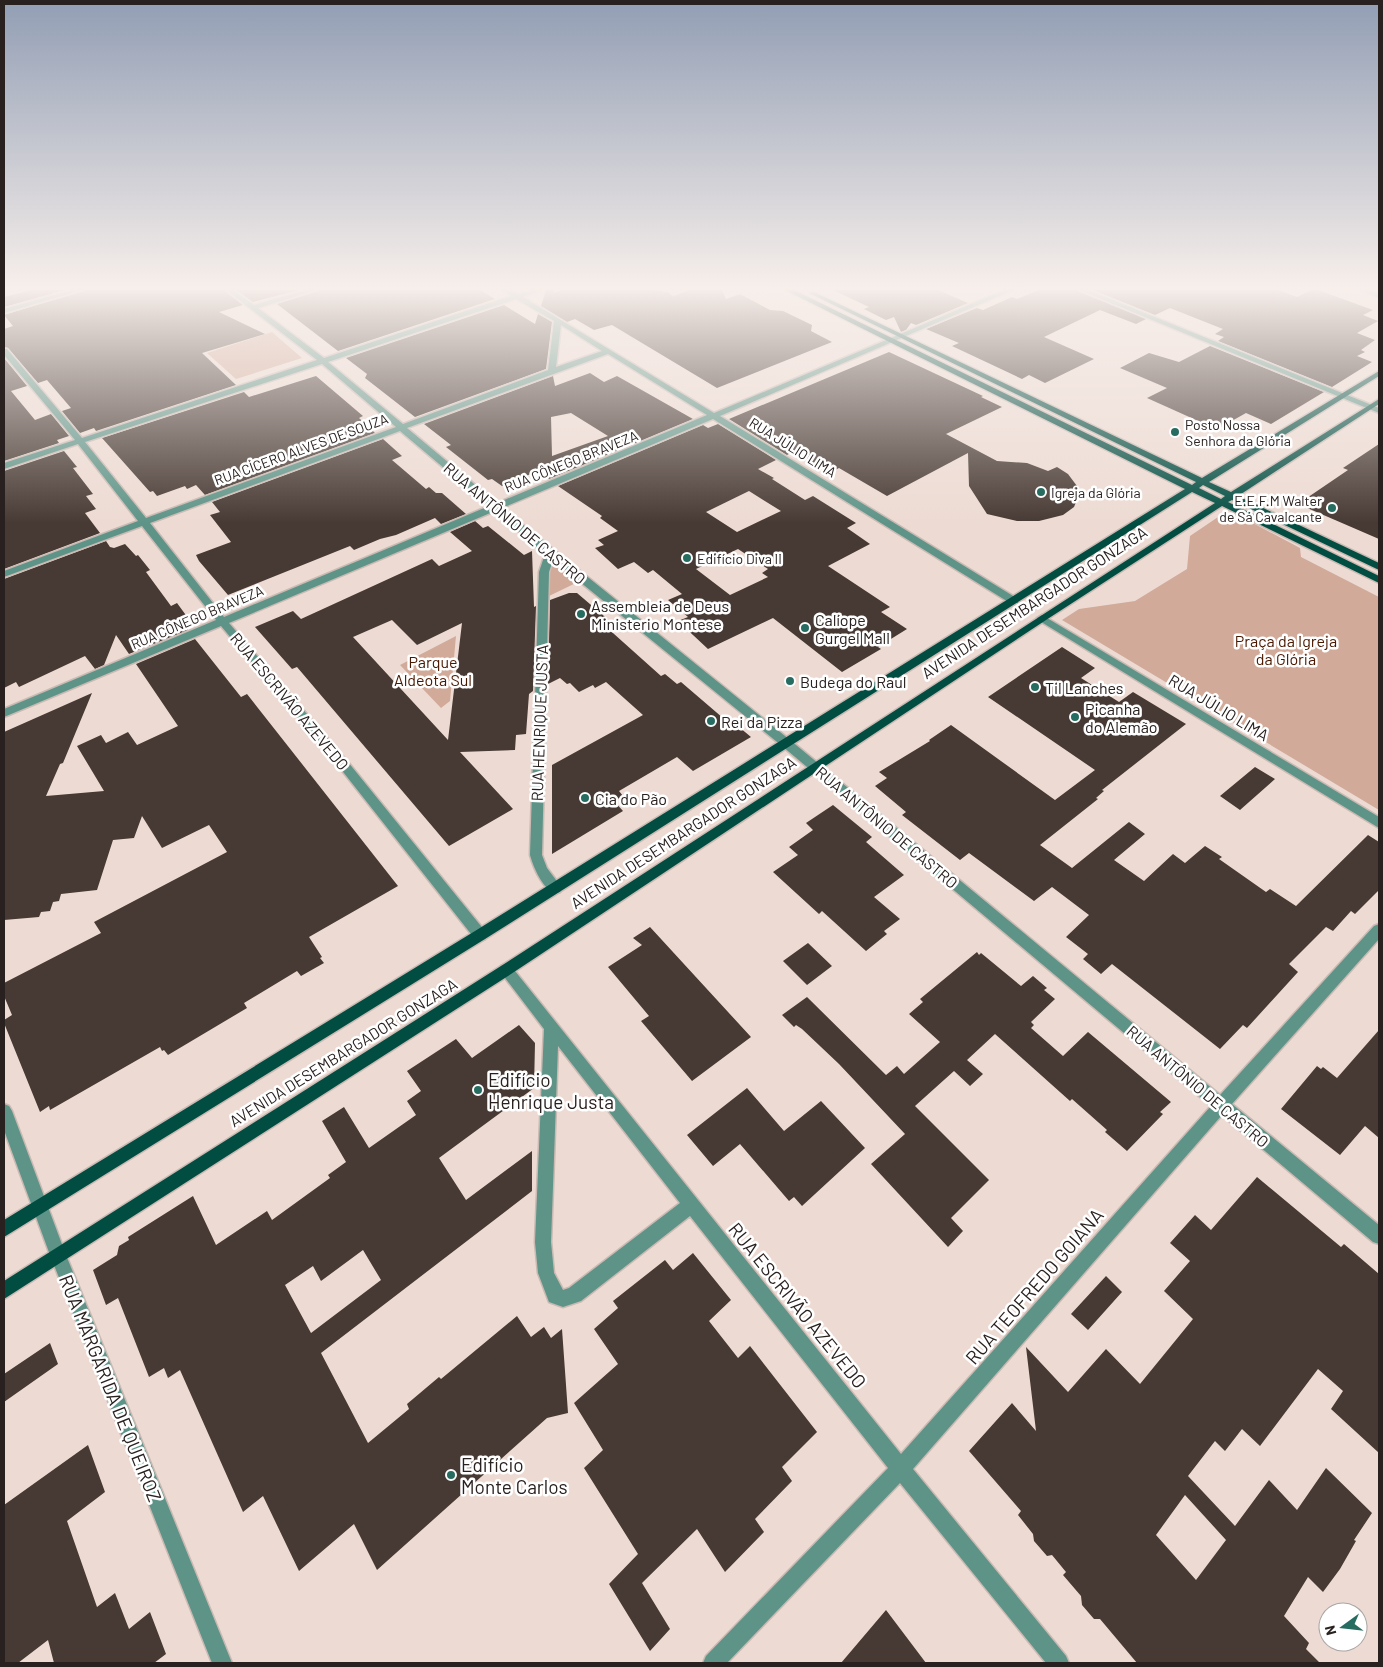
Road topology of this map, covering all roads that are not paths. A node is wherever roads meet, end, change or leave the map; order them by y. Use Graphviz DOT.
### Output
graph roads {
  1 [pos="12,368"];
  2 [pos="301,368"];
  3 [pos="330,368"];
  4 [pos="552,368"];
  5 [pos="561,368"];
  6 [pos="635,368"];
  7 [pos="827,368"];
  8 [pos="945,368"];
  9 [pos="968,368"];
  10 [pos="1274,368"];
  11 [pos="552,371"];
  12 [pos="1379,373"];
  13 [pos="1344,396"];
  14 [pos="1379,401"];
  15 [pos="1370,407"];
  16 [pos="1379,411"];
  17 [pos="713,416"];
  18 [pos="400,427"];
  19 [pos="80,441"];
  20 [pos="4,466"];
  21 [pos="1203,481"];
  22 [pos="1192,488"];
  23 [pos="1227,499"];
  24 [pos="496,506"];
  25 [pos="145,522"];
  26 [pos="550,553"];
  27 [pos="1379,566"];
  28 [pos="4,574"];
  29 [pos="1379,580"];
  30 [pos="1014,601"];
  31 [pos="1042,618"];
  32 [pos="222,621"];
  33 [pos="4,713"];
  34 [pos="786,743"];
  35 [pos="816,768"];
  36 [pos="1379,823"];
  37 [pos="555,888"];
  38 [pos="1379,930"];
  39 [pos="480,935"];
  40 [pos="506,970"];
  41 [pos="551,1028"];
  42 [pos="1221,1105"];
  43 [pos="4,1111"];
  44 [pos="691,1205"];
  45 [pos="41,1206"];
  46 [pos="4,1229"];
  47 [pos="1379,1236"];
  48 [pos="58,1255"];
  49 [pos="4,1291"];
  50 [pos="901,1469"];
  51 [pos="222,1663"];
  52 [pos="713,1663"];
  53 [pos="1059,1663"];
  1 -- 19 [label="street, RUA ESCRIVÃO AZEVEDO"];
  2 -- 19 [label="street"];
  3 -- 18 [label="street, RUA ANTÔNIO DE CASTRO"];
  4 -- 11 [label="street"];
  5 -- 11 [label="street, RUA CÍCERO ALVES DE SOUZA"];
  6 -- 17 [label="street, RUA JÚLIO LIMA"];
  7 -- 17 [label="street, RUA CÔNEGO BRAVEZA"];
  8 -- 22 [label="main road"];
  9 -- 21 [label="main road"];
  10 -- 13 [label="street"];
  11 -- 18 [label="street, RUA CÍCERO ALVES DE SOUZA"];
  12 -- 13 [label="main road, AVENIDA DESEMBARGADOR GONZAGA"];
  13 -- 15 [label="street"];
  13 -- 21 [label="main road, AVENIDA DESEMBARGADOR GONZAGA"];
  14 -- 15 [label="main road, AVENIDA DESEMBARGADOR GONZAGA"];
  15 -- 16 [label="street"];
  15 -- 23 [label="main road, AVENIDA DESEMBARGADOR GONZAGA"];
  17 -- 24 [label="street, RUA CÔNEGO BRAVEZA"];
  17 -- 30 [label="street, RUA JÚLIO LIMA"];
  18 -- 24 [label="street, RUA ANTÔNIO DE CASTRO"];
  18 -- 25 [label="street, RUA CÍCERO ALVES DE SOUZA"];
  19 -- 20 [label="street"];
  19 -- 25 [label="street, RUA ESCRIVÃO AZEVEDO"];
  21 -- 22 [label="main road, AVENIDA DESEMBARGADOR GONZAGA"];
  21 -- 23 [label="main road"];
  22 -- 23 [label="main road"];
  22 -- 30 [label="main road, AVENIDA DESEMBARGADOR GONZAGA"];
  23 -- 27 [label="main road"];
  23 -- 29 [label="main road"];
  23 -- 31 [label="main road, AVENIDA DESEMBARGADOR GONZAGA"];
  24 -- 26 [label="street, RUA ANTÔNIO DE CASTRO"];
  24 -- 32 [label="street, RUA CÔNEGO BRAVEZA"];
  25 -- 28 [label="street, RUA CÍCERO ALVES DE SOUZA"];
  25 -- 32 [label="street, RUA ESCRIVÃO AZEVEDO"];
  26 -- 34 [label="street, RUA ANTÔNIO DE CASTRO"];
  26 -- 37 [label="street, RUA HENRIQUE JUSTA"];
  30 -- 34 [label="main road, AVENIDA DESEMBARGADOR GONZAGA"];
  31 -- 35 [label="main road, AVENIDA DESEMBARGADOR GONZAGA"];
  31 -- 36 [label="street, RUA JÚLIO LIMA"];
  32 -- 33 [label="street, RUA CÔNEGO BRAVEZA"];
  32 -- 39 [label="street, RUA ESCRIVÃO AZEVEDO"];
  34 -- 35 [label="street, RUA ANTÔNIO DE CASTRO"];
  34 -- 37 [label="main road, AVENIDA DESEMBARGADOR GONZAGA"];
  35 -- 40 [label="main road, AVENIDA DESEMBARGADOR GONZAGA"];
  35 -- 42 [label="street, RUA ANTÔNIO DE CASTRO"];
  37 -- 39 [label="main road, AVENIDA DESEMBARGADOR GONZAGA"];
  38 -- 42 [label="street, RUA TEOFREDO GOIANA"];
  39 -- 45 [label="main road, AVENIDA DESEMBARGADOR GONZAGA"];
  40 -- 41 [label="street, RUA ESCRIVÃO AZEVEDO"];
  40 -- 48 [label="main road, AVENIDA DESEMBARGADOR GONZAGA"];
  41 -- 44 [label="street, RUA ESCRIVÃO AZEVEDO"];
  41 -- 44 [label="street"];
  42 -- 47 [label="street, RUA ANTÔNIO DE CASTRO"];
  42 -- 50 [label="street, RUA TEOFREDO GOIANA"];
  43 -- 45 [label="street, RUA MARGARIDA DE QUEIROZ"];
  44 -- 50 [label="street, RUA ESCRIVÃO AZEVEDO"];
  45 -- 46 [label="main road, AVENIDA DESEMBARGADOR GONZAGA"];
  45 -- 48 [label="street, RUA MARGARIDA DE QUEIROZ"];
  48 -- 49 [label="main road, AVENIDA DESEMBARGADOR GONZAGA"];
  48 -- 51 [label="street, RUA MARGARIDA DE QUEIROZ"];
  50 -- 52 [label="street, RUA TEOFREDO GOIANA"];
  50 -- 53 [label="street, RUA ESCRIVÃO AZEVEDO"];
}
